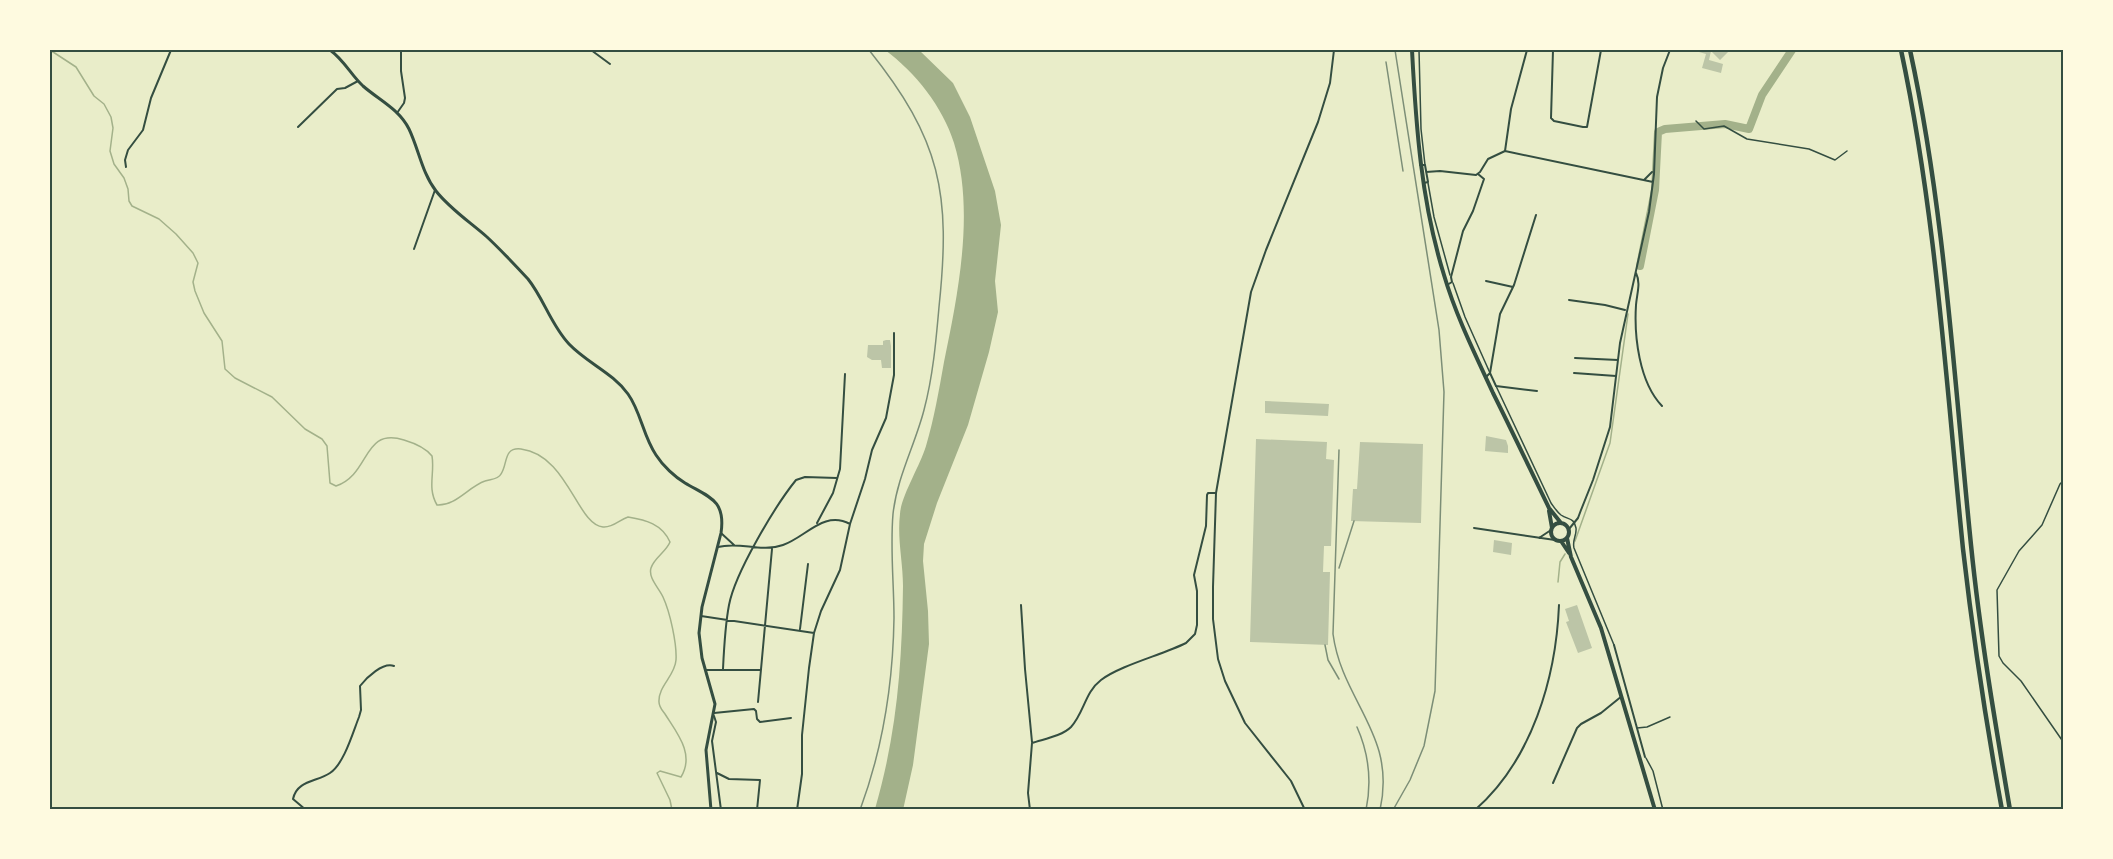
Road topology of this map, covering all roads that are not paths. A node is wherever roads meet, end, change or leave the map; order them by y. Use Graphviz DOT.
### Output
graph roads {
  1 [pos="171,50"];
  2 [pos="330,50"];
  3 [pos="401,50"];
  4 [pos="591,50"];
  5 [pos="1334,50"];
  6 [pos="1412,50"];
  7 [pos="1419,50"];
  8 [pos="1527,50"];
  9 [pos="1552,50"];
  10 [pos="1601,50"];
  11 [pos="1670,50"];
  12 [pos="1901,50"];
  13 [pos="1910,50"];
  14 [pos="610,64"];
  15 [pos="358,81"];
  16 [pos="397,112"];
  17 [pos="298,126"];
  18 [pos="1505,151"];
  19 [pos="1423,165"];
  20 [pos="1654,166"];
  21 [pos="126,167"];
  22 [pos="1426,172"];
  23 [pos="1478,174"];
  24 [pos="1644,180"];
  25 [pos="1653,182"];
  26 [pos="1425,183"];
  27 [pos="435,190"];
  28 [pos="1536,215"];
  29 [pos="414,249"];
  30 [pos="1636,273"];
  31 [pos="1451,277"];
  32 [pos="1486,281"];
  33 [pos="1452,282"];
  34 [pos="1447,285"];
  35 [pos="1513,287"];
  36 [pos="1569,300"];
  37 [pos="1627,310"];
  38 [pos="894,333"];
  39 [pos="1575,358"];
  40 [pos="1618,360"];
  41 [pos="1490,372"];
  42 [pos="1574,373"];
  43 [pos="844,374"];
  44 [pos="1616,376"];
  45 [pos="1486,378"];
  46 [pos="1496,386"];
  47 [pos="1537,391"];
  48 [pos="1662,406"];
  49 [pos="837,478"];
  50 [pos="2064,480"];
  51 [pos="1216,493"];
  52 [pos="1548,508"];
  53 [pos="817,523"];
  54 [pos="1561,523"];
  55 [pos="1574,523"];
  56 [pos="850,524"];
  57 [pos="1474,528"];
  58 [pos="1552,529"];
  59 [pos="1569,529"];
  60 [pos="721,533"];
  61 [pos="1539,538"];
  62 [pos="1567,538"];
  63 [pos="1558,541"];
  64 [pos="734,544"];
  65 [pos="717,548"];
  66 [pos="753,548"];
  67 [pos="772,549"];
  68 [pos="1571,556"];
  69 [pos="808,564"];
  70 [pos="1021,605"];
  71 [pos="1559,605"];
  72 [pos="701,616"];
  73 [pos="727,620"];
  74 [pos="766,625"];
  75 [pos="800,630"];
  76 [pos="814,633"];
  77 [pos="1614,645"];
  78 [pos="394,666"];
  79 [pos="723,669"];
  80 [pos="706,670"];
  81 [pos="761,670"];
  82 [pos="1622,696"];
  83 [pos="758,702"];
  84 [pos="714,715"];
  85 [pos="1670,717"];
  86 [pos="791,718"];
  87 [pos="1636,728"];
  88 [pos="1032,743"];
  89 [pos="2064,743"];
  90 [pos="1640,751"];
  91 [pos="1645,757"];
  92 [pos="717,773"];
  93 [pos="1553,783"];
  94 [pos="306,810"];
  95 [pos="711,810"];
  96 [pos="721,810"];
  97 [pos="757,810"];
  98 [pos="797,810"];
  99 [pos="1030,810"];
  100 [pos="1305,810"];
  101 [pos="1475,810"];
  102 [pos="1655,810"];
  103 [pos="1663,810"];
  104 [pos="2002,810"];
  105 [pos="2010,810"];
  1 -- 21 [label="street"];
  2 -- 15 [label="street"];
  3 -- 16 [label="street"];
  4 -- 14 [label="street"];
  5 -- 51 [label="street"];
  6 -- 19 [label="main road"];
  7 -- 19 [label="lane"];
  8 -- 18 [label="street"];
  9 -- 10 [label="street"];
  11 -- 20 [label="street"];
  12 -- 104 [label="highway"];
  13 -- 105 [label="highway"];
  15 -- 16 [label="street"];
  15 -- 17 [label="street"];
  16 -- 27 [label="street"];
  18 -- 23 [label="street"];
  18 -- 24 [label="street"];
  19 -- 22 [label="street"];
  19 -- 26 [label="main road"];
  20 -- 24 [label="street"];
  20 -- 25 [label="street"];
  22 -- 23 [label="street"];
  22 -- 26 [label="street"];
  23 -- 31 [label="street"];
  24 -- 25 [label="street"];
  25 -- 30 [label="street"];
  26 -- 31 [label="lane"];
  26 -- 34 [label="main road"];
  27 -- 29 [label="street"];
  27 -- 60 [label="street"];
  28 -- 35 [label="street"];
  30 -- 37 [label="street"];
  30 -- 48 [label="street"];
  31 -- 33 [label="street"];
  32 -- 35 [label="street"];
  33 -- 34 [label="street"];
  33 -- 41 [label="lane"];
  34 -- 45 [label="main road"];
  35 -- 41 [label="street"];
  36 -- 37 [label="street"];
  37 -- 40 [label="street"];
  38 -- 56 [label="street"];
  39 -- 40 [label="street"];
  40 -- 44 [label="street"];
  41 -- 45 [label="street"];
  41 -- 46 [label="street"];
  42 -- 44 [label="street"];
  43 -- 49 [label="street"];
  44 -- 55 [label="street"];
  45 -- 52 [label="main road"];
  46 -- 47 [label="street"];
  46 -- 55 [label="lane"];
  49 -- 53 [label="street"];
  49 -- 66 [label="street"];
  50 -- 89 [label="lane"];
  51 -- 88 [label="street"];
  51 -- 100 [label="street"];
  52 -- 54 [label="main road"];
  52 -- 58 [label="main road"];
  53 -- 56 [label="street"];
  53 -- 67 [label="street"];
  54 -- 58 [label="main road"];
  54 -- 59 [label="main road"];
  55 -- 59 [label="street"];
  55 -- 77 [label="lane"];
  56 -- 76 [label="street"];
  57 -- 61 [label="street"];
  58 -- 61 [label="street"];
  58 -- 63 [label="main road"];
  59 -- 62 [label="main road"];
  60 -- 64 [label="street"];
  60 -- 65 [label="street"];
  61 -- 63 [label="street"];
  62 -- 63 [label="main road"];
  62 -- 68 [label="main road"];
  63 -- 68 [label="main road"];
  64 -- 65 [label="street"];
  64 -- 66 [label="street"];
  65 -- 72 [label="street"];
  66 -- 67 [label="street"];
  66 -- 73 [label="street"];
  67 -- 74 [label="street"];
  68 -- 82 [label="main road"];
  69 -- 75 [label="street"];
  70 -- 88 [label="street"];
  71 -- 101 [label="street"];
  72 -- 73 [label="street"];
  72 -- 80 [label="street"];
  73 -- 74 [label="street"];
  73 -- 79 [label="street"];
  74 -- 75 [label="street"];
  74 -- 81 [label="street"];
  75 -- 76 [label="street"];
  76 -- 98 [label="street"];
  77 -- 87 [label="street"];
  78 -- 94 [label="street"];
  79 -- 80 [label="street"];
  79 -- 81 [label="street"];
  80 -- 84 [label="street"];
  81 -- 83 [label="street"];
  82 -- 90 [label="main road"];
  82 -- 93 [label="street"];
  84 -- 86 [label="street"];
  84 -- 92 [label="street"];
  84 -- 95 [label="street"];
  85 -- 87 [label="lane"];
  87 -- 90 [label="street"];
  88 -- 99 [label="street"];
  90 -- 91 [label="street"];
  90 -- 102 [label="main road"];
  91 -- 103 [label="lane"];
  92 -- 96 [label="street"];
  92 -- 97 [label="street"];
}
